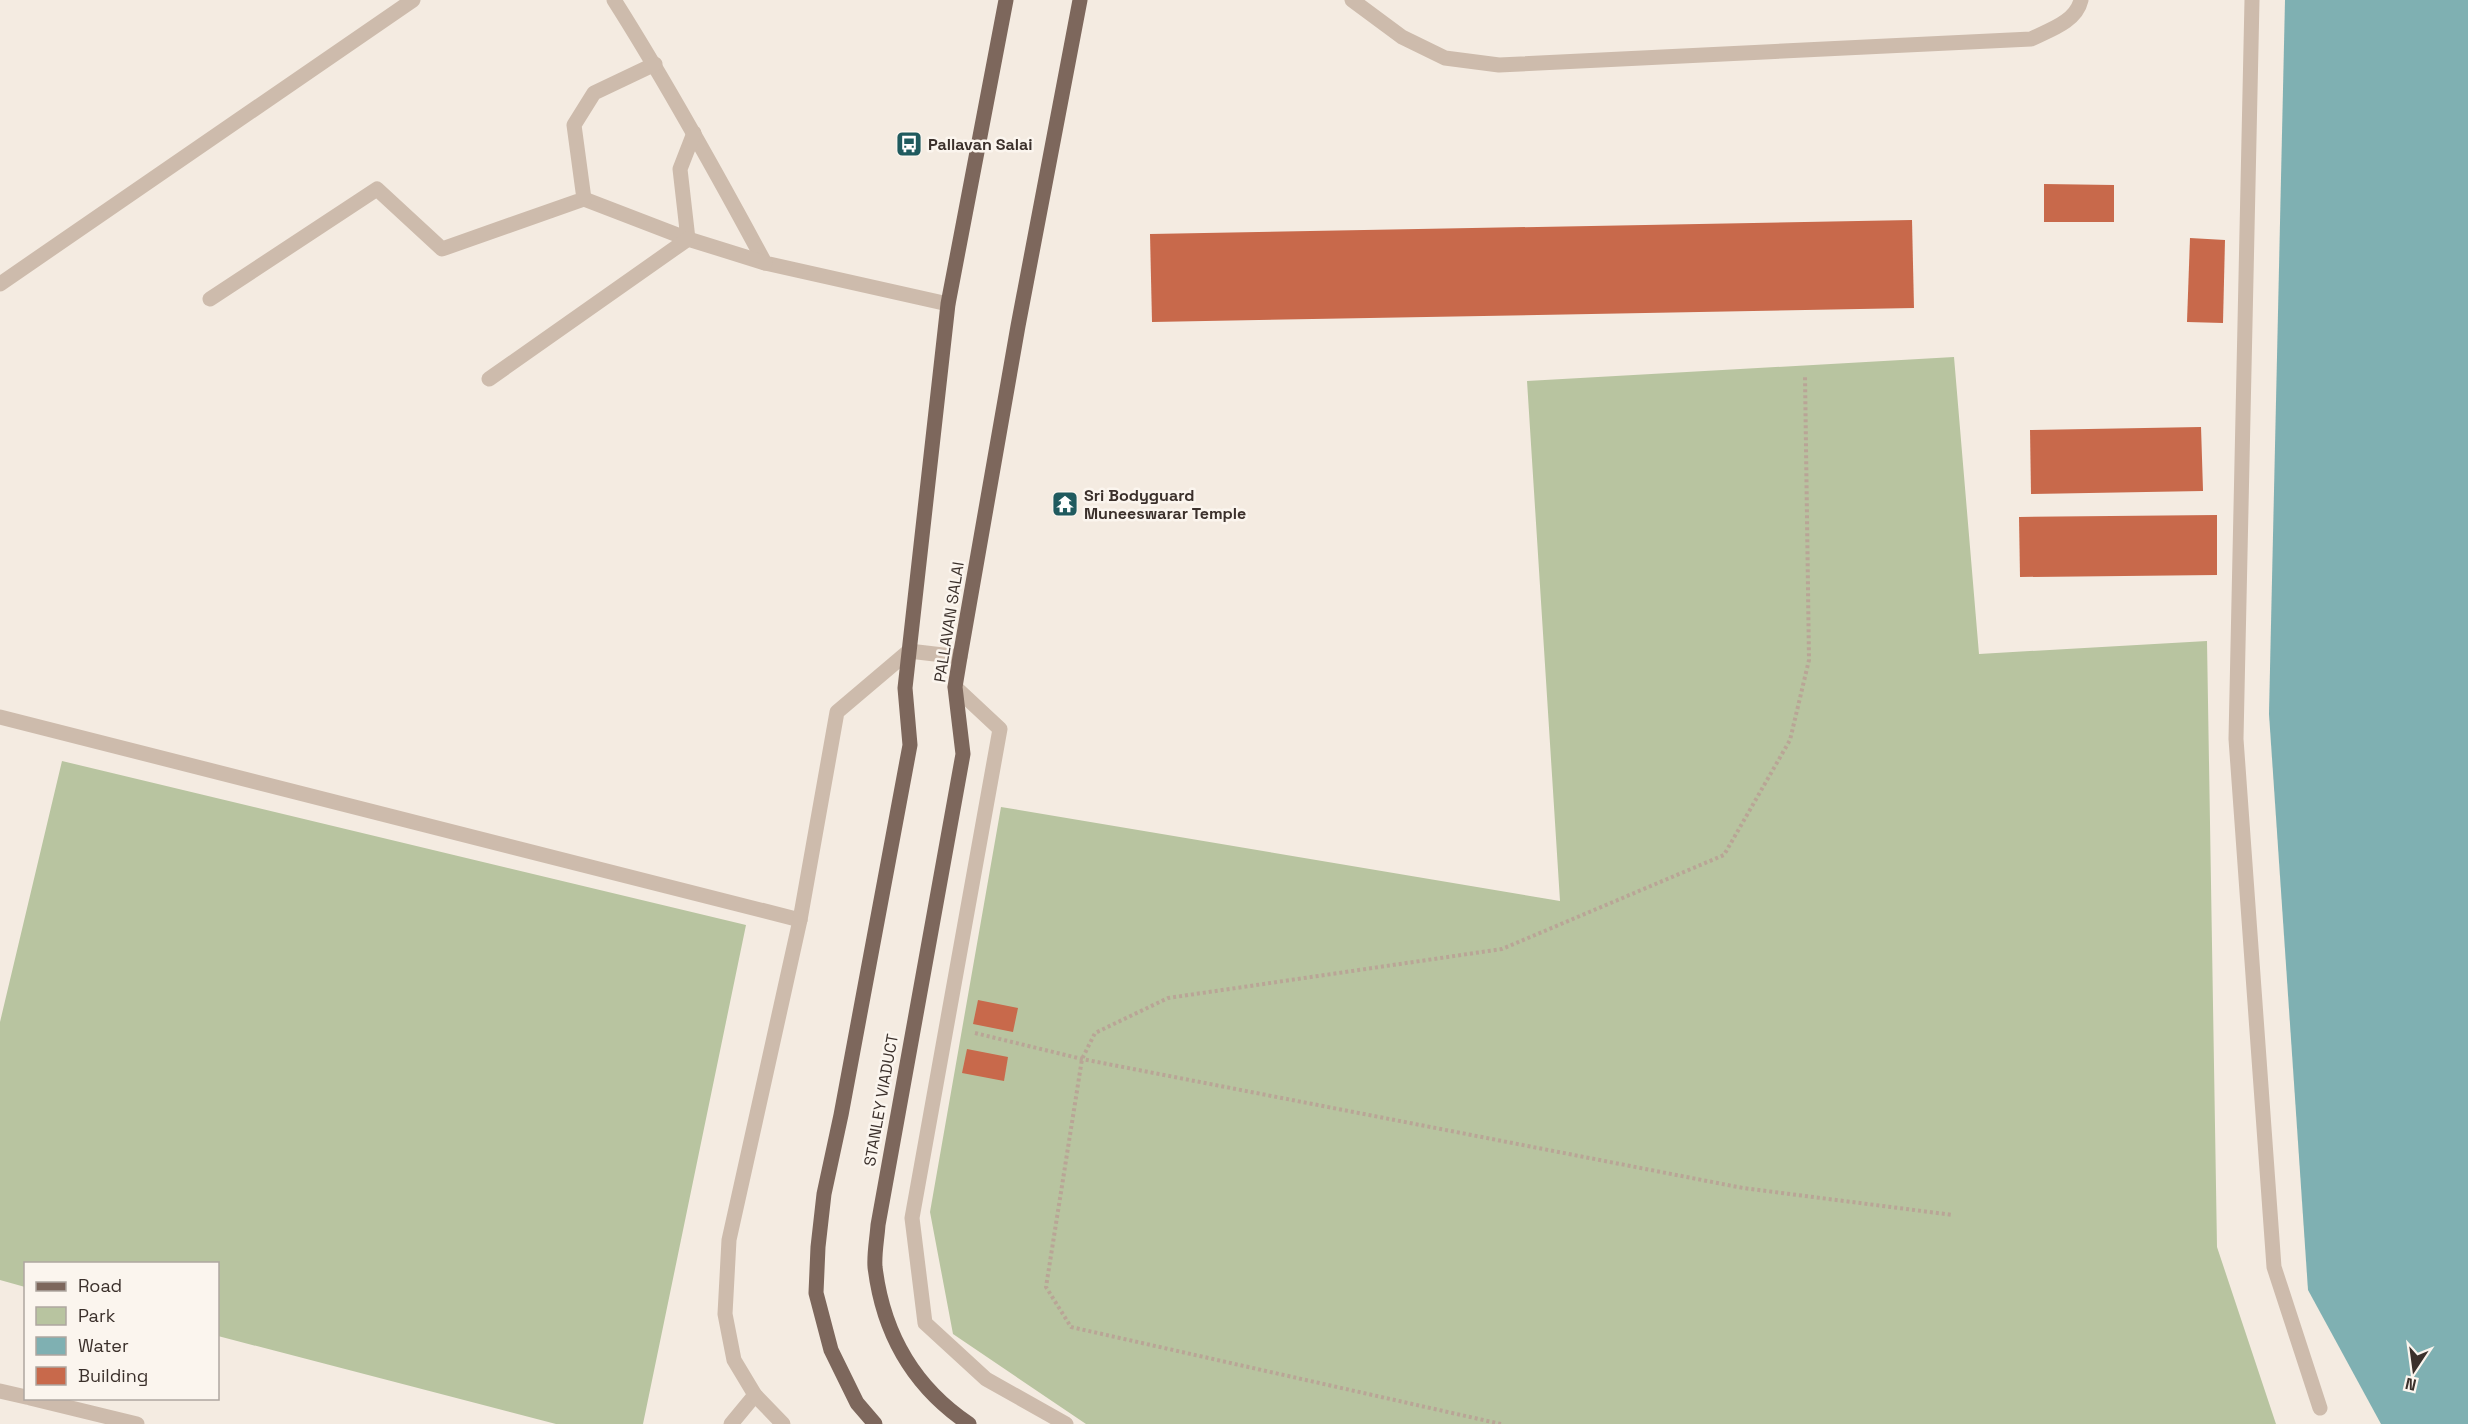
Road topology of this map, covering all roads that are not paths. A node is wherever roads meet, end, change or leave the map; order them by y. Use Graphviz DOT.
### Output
graph roads {
  1 [pos="413,0"];
  2 [pos="614,0"];
  3 [pos="1006,0"];
  4 [pos="1080,0"];
  5 [pos="1352,0"];
  6 [pos="2081,0"];
  7 [pos="2252,0"];
  8 [pos="655,64"];
  9 [pos="694,133"];
  10 [pos="584,199"];
  11 [pos="688,239"];
  12 [pos="765,263"];
  13 [pos="0,284"];
  14 [pos="210,299"];
  15 [pos="948,303"];
  16 [pos="489,379"];
  17 [pos="909,651"];
  18 [pos="960,657"];
  19 [pos="955,687"];
  20 [pos="0,717"];
  21 [pos="963,754"];
  22 [pos="800,920"];
  23 [pos="0,1391"];
  24 [pos="755,1395"];
  25 [pos="24,1397"];
  26 [pos="38,1400"];
  27 [pos="2320,1408"];
  28 [pos="137,1424"];
  29 [pos="731,1424"];
  30 [pos="783,1424"];
  31 [pos="875,1424"];
  32 [pos="969,1424"];
  33 [pos="1066,1424"];
  1 -- 13 [label="street"];
  2 -- 8 [label="street"];
  3 -- 15 [label="main road, PALLAVAN SALAI"];
  4 -- 18 [label="main road, PALLAVAN SALAI"];
  5 -- 6 [label="street"];
  7 -- 27 [label="street"];
  8 -- 9 [label="street"];
  8 -- 10 [label="street"];
  9 -- 11 [label="street"];
  9 -- 12 [label="street"];
  10 -- 11 [label="street"];
  10 -- 14 [label="street"];
  11 -- 12 [label="street"];
  11 -- 16 [label="street"];
  12 -- 15 [label="street"];
  15 -- 17 [label="main road, PALLAVAN SALAI"];
  17 -- 18 [label="street"];
  17 -- 22 [label="street"];
  17 -- 31 [label="main road, PALLAVAN SALAI"];
  18 -- 19 [label="main road, PALLAVAN SALAI"];
  19 -- 21 [label="main road, PALLAVAN SALAI"];
  19 -- 33 [label="street"];
  20 -- 22 [label="street"];
  21 -- 32 [label="main road, STANLEY VIADUCT"];
  22 -- 24 [label="street"];
  23 -- 25 [label="street"];
  24 -- 29 [label="street"];
  24 -- 30 [label="street"];
  26 -- 28 [label="street"];
}
